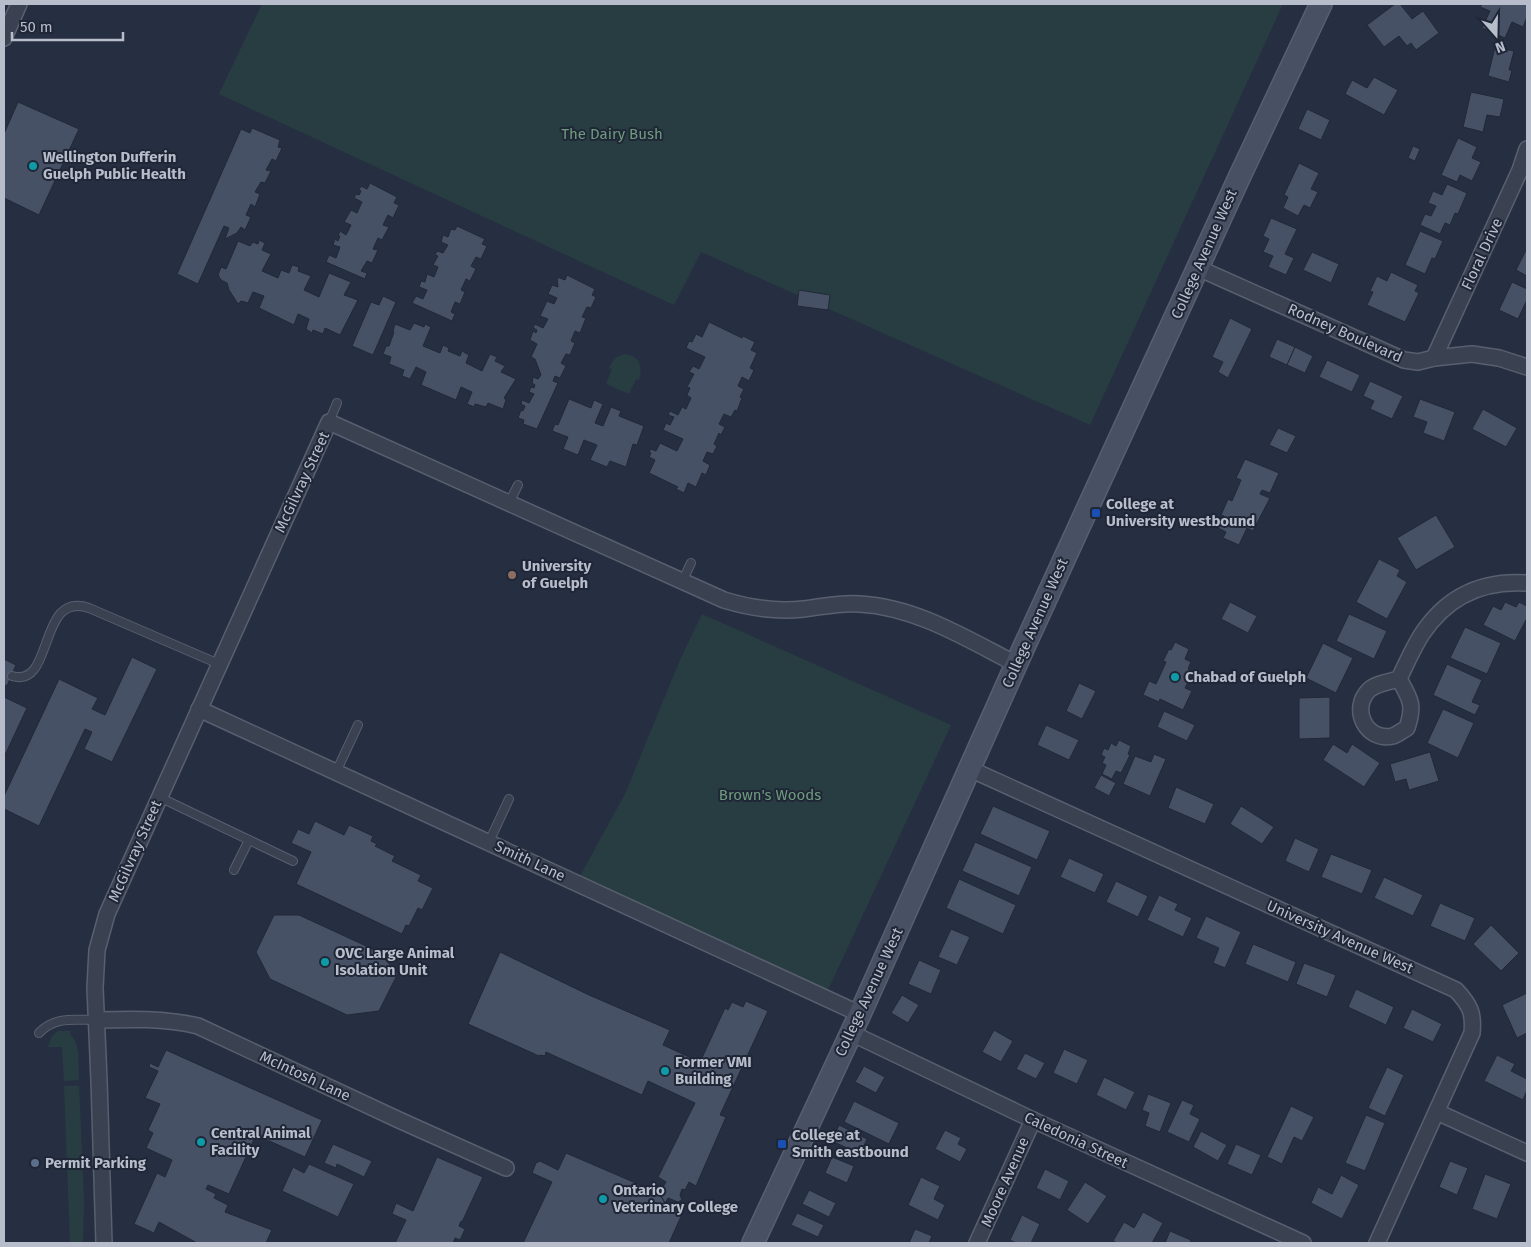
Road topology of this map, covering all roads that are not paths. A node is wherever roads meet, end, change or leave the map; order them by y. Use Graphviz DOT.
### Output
graph roads {
  1 [pos="19,4"];
  2 [pos="1321,4"];
  3 [pos="4,38"];
  4 [pos="1527,148"];
  5 [pos="1198,268"];
  6 [pos="1434,358"];
  7 [pos="1527,367"];
  8 [pos="337,403"];
  9 [pos="329,422"];
  10 [pos="518,485"];
  11 [pos="509,503"];
  12 [pos="691,563"];
  13 [pos="682,582"];
  14 [pos="1527,583"];
  15 [pos="219,664"];
  16 [pos="1016,664"];
  17 [pos="12,676"];
  18 [pos="1399,679"];
  19 [pos="199,709"];
  20 [pos="358,725"];
  21 [pos="970,769"];
  22 [pos="336,772"];
  23 [pos="159,798"];
  24 [pos="509,799"];
  25 [pos="249,840"];
  26 [pos="489,842"];
  27 [pos="293,861"];
  28 [pos="234,870"];
  29 [pos="860,1014"];
  30 [pos="96,1020"];
  31 [pos="39,1033"];
  32 [pos="851,1033"];
  33 [pos="1437,1112"];
  34 [pos="1033,1120"];
  35 [pos="1527,1153"];
  36 [pos="506,1168"];
  37 [pos="104,1243"];
  38 [pos="753,1243"];
  39 [pos="977,1243"];
  40 [pos="1303,1243"];
  41 [pos="1377,1243"];
  1 -- 3 [label="street"];
  2 -- 5 [label="main road, College Avenue West"];
  4 -- 6 [label="street, Floral Drive"];
  5 -- 6 [label="street, Rodney Boulevard"];
  5 -- 16 [label="main road, College Avenue West"];
  6 -- 7 [label="street, Rodney Boulevard"];
  8 -- 9 [label="lane"];
  9 -- 11 [label="street, McGilvray Street"];
  9 -- 15 [label="street, McGilvray Street"];
  10 -- 11 [label="lane"];
  11 -- 13 [label="street, McGilvray Street"];
  12 -- 13 [label="lane"];
  13 -- 16 [label="street, McGilvray Street"];
  14 -- 18 [label="street"];
  15 -- 17 [label="lane"];
  15 -- 19 [label="street, McGilvray Street"];
  16 -- 21 [label="main road, College Avenue West"];
  19 -- 22 [label="street, Smith Lane"];
  19 -- 23 [label="street, McGilvray Street"];
  20 -- 22 [label="lane"];
  21 -- 29 [label="main road, College Avenue West"];
  21 -- 33 [label="street, University Avenue West"];
  22 -- 26 [label="street, Smith Lane"];
  23 -- 25 [label="lane"];
  23 -- 30 [label="street, McGilvray Street"];
  24 -- 26 [label="lane"];
  25 -- 27 [label="lane"];
  25 -- 28 [label="lane"];
  26 -- 29 [label="street, Smith Lane"];
  29 -- 32 [label="main road, College Avenue West"];
  30 -- 31 [label="lane"];
  30 -- 36 [label="street, McIntosh Lane"];
  30 -- 37 [label="street, McGilvray Street"];
  32 -- 34 [label="street, Caledonia Street"];
  32 -- 38 [label="main road, College Avenue West"];
  33 -- 35 [label="street"];
  33 -- 41 [label="street, University Avenue West"];
  34 -- 39 [label="street, Moore Avenue"];
  34 -- 40 [label="street, Caledonia Street"];
}
